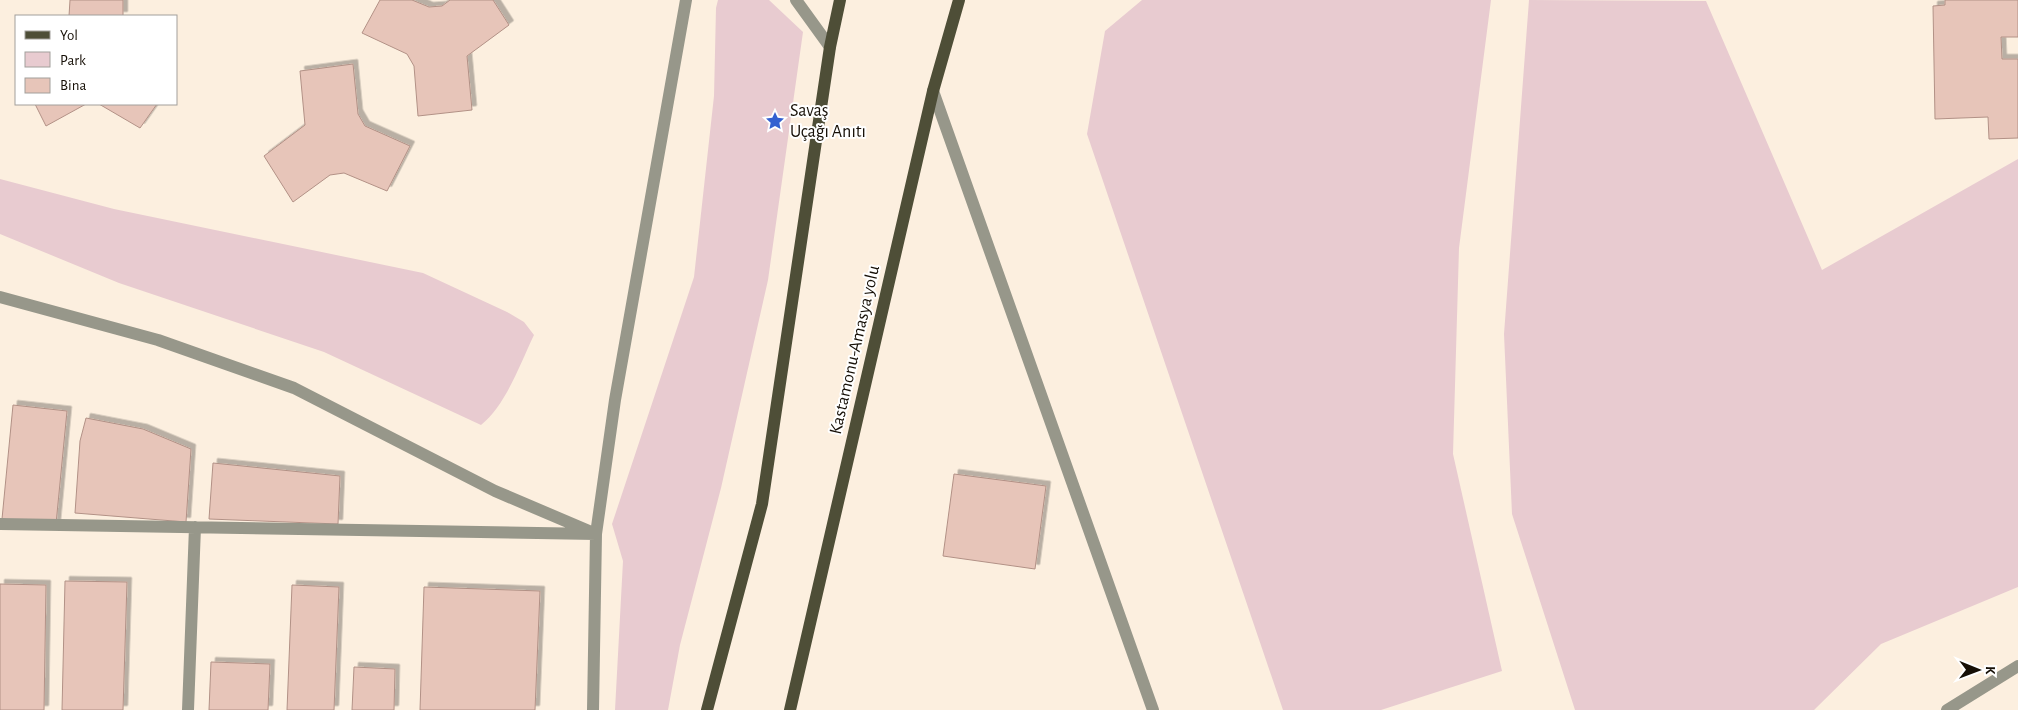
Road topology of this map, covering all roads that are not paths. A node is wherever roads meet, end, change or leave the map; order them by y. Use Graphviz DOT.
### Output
graph roads {
  1 [pos="686,0"];
  2 [pos="796,0"];
  3 [pos="840,0"];
  4 [pos="959,0"];
  5 [pos="830,47"];
  6 [pos="933,92"];
  7 [pos="0,297"];
  8 [pos="0,524"];
  9 [pos="194,527"];
  10 [pos="596,534"];
  11 [pos="2018,666"];
  12 [pos="188,710"];
  13 [pos="593,710"];
  14 [pos="707,710"];
  15 [pos="790,710"];
  16 [pos="1153,710"];
  17 [pos="1947,710"];
  1 -- 10 [label="street"];
  2 -- 5 [label="street"];
  3 -- 5 [label="main road"];
  4 -- 6 [label="main road, Kastamonu-Amasya yolu"];
  5 -- 14 [label="main road"];
  6 -- 15 [label="main road, Kastamonu-Amasya yolu"];
  6 -- 16 [label="street"];
  7 -- 10 [label="street"];
  8 -- 9 [label="street"];
  9 -- 10 [label="street"];
  9 -- 12 [label="street"];
  10 -- 13 [label="street"];
  11 -- 17 [label="street"];
}
